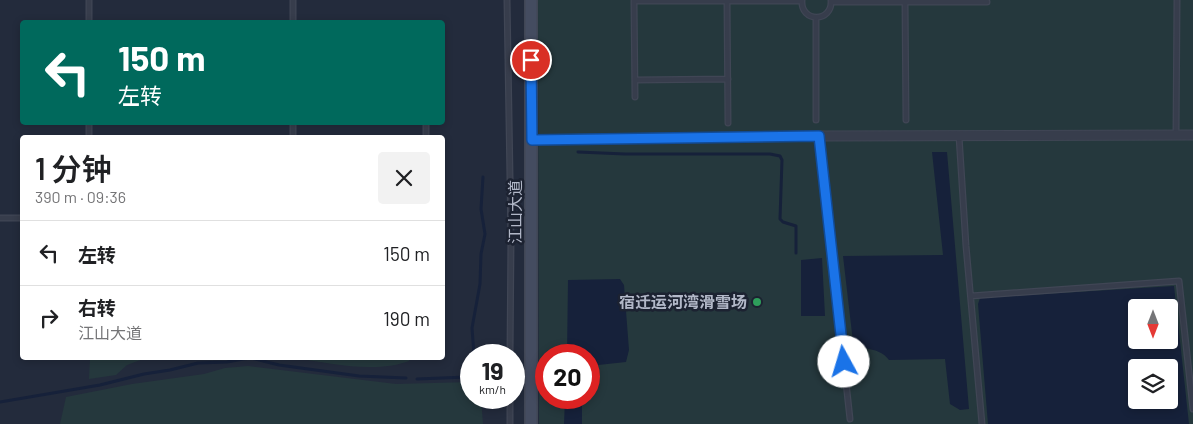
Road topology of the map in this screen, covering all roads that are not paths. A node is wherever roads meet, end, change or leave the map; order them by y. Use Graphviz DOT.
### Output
graph roads {
  1 [pos="89,0"];
  2 [pos="293,0"];
  3 [pos="507,0"];
  4 [pos="531,0"];
  5 [pos="1177,0"];
  6 [pos="634,1"];
  7 [pos="727,1"];
  8 [pos="802,1"];
  9 [pos="831,1"];
  10 [pos="905,1"];
  11 [pos="987,2"];
  12 [pos="816,18"];
  13 [pos="89,20"];
  14 [pos="293,20"];
  15 [pos="728,79"];
  16 [pos="635,80"];
  17 [pos="636,97"];
  18 [pos="816,120"];
  19 [pos="906,120"];
  20 [pos="728,123"];
  21 [pos="1176,135"];
  22 [pos="1193,135"];
  23 [pos="819,136"];
  24 [pos="959,136"];
  25 [pos="532,140"];
  26 [pos="0,218"];
  27 [pos="20,218"];
  28 [pos="971,296"];
  29 [pos="510,344"];
  30 [pos="510,409"];
  31 [pos="1193,409"];
  32 [pos="850,419"];
  33 [pos="510,424"];
  34 [pos="531,424"];
  35 [pos="982,424"];
  1 -- 13 [label="lane"];
  2 -- 14 [label="lane"];
  3 -- 29 [label="lane"];
  4 -- 25 [label="main road, 江山大道"];
  5 -- 21 [label="lane"];
  6 -- 7 [label="lane"];
  6 -- 16 [label="lane"];
  7 -- 8 [label="lane"];
  7 -- 15 [label="lane"];
  8 -- 12 [label="lane"];
  9 -- 10 [label="lane"];
  9 -- 12 [label="lane"];
  10 -- 11 [label="lane"];
  10 -- 19 [label="lane"];
  12 -- 18 [label="lane"];
  15 -- 16 [label="lane"];
  15 -- 20 [label="lane"];
  16 -- 17 [label="lane"];
  21 -- 22 [label="street"];
  21 -- 24 [label="street"];
  23 -- 24 [label="street"];
  23 -- 25 [label="street"];
  23 -- 32 [label="lane"];
  24 -- 28 [label="lane"];
  25 -- 34 [label="main road, 江山大道"];
  26 -- 27 [label="lane"];
  28 -- 31 [label="lane"];
  28 -- 35 [label="lane"];
  30 -- 33 [label="lane"];
}
